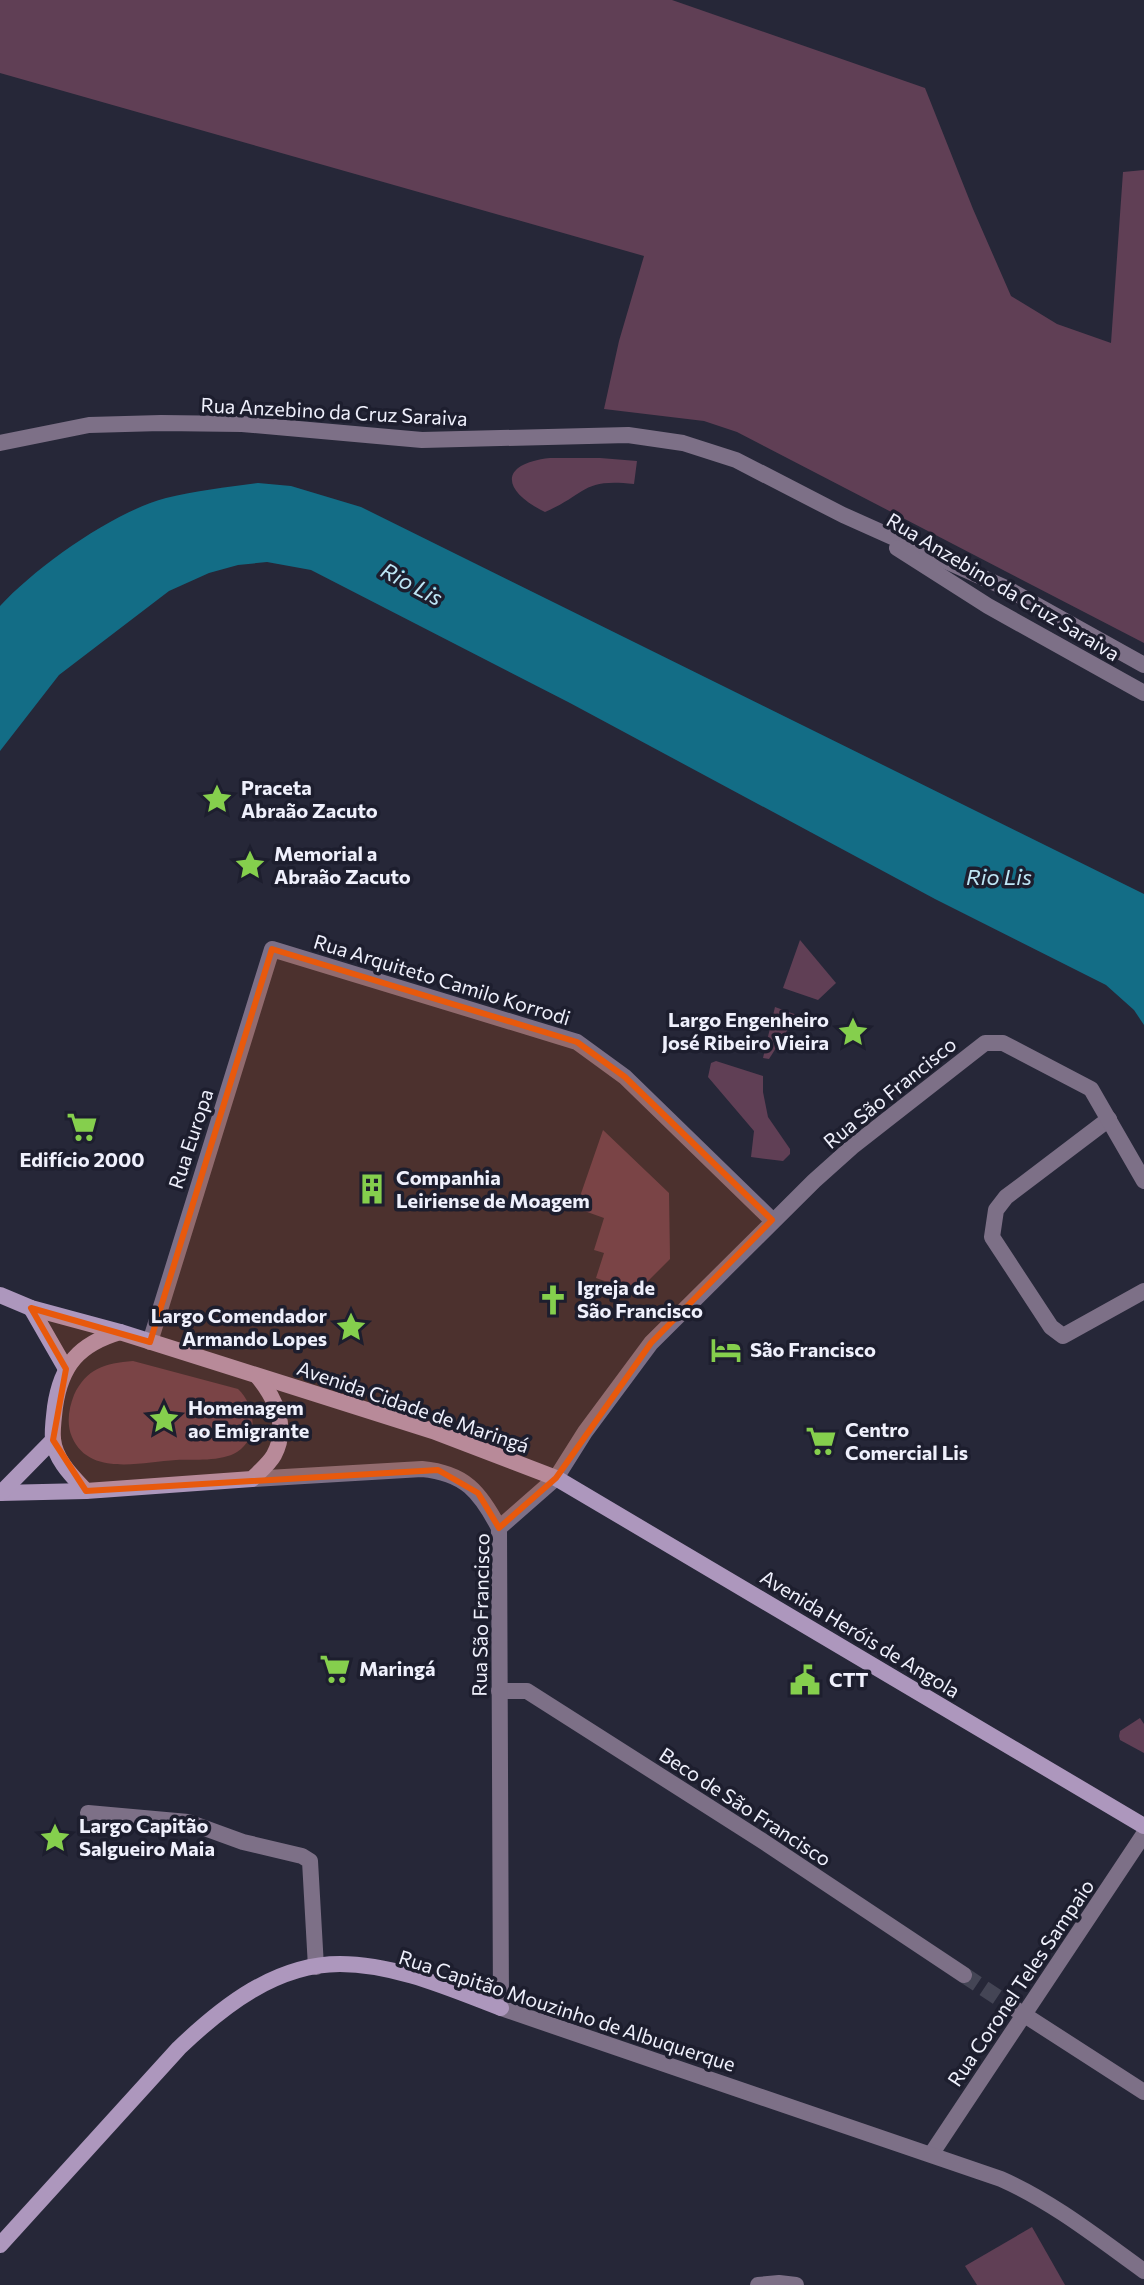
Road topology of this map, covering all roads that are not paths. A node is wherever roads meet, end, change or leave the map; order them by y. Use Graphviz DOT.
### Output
graph roads {
  1 [pos="0,443"];
  2 [pos="843,515"];
  3 [pos="1144,665"];
  4 [pos="1144,693"];
  5 [pos="272,949"];
  6 [pos="1109,1119"];
  7 [pos="1144,1181"];
  8 [pos="772,1220"];
  9 [pos="1144,1291"];
  10 [pos="0,1295"];
  11 [pos="31,1308"];
  12 [pos="120,1332"];
  13 [pos="150,1342"];
  14 [pos="66,1369"];
  15 [pos="257,1376"];
  16 [pos="53,1440"];
  17 [pos="556,1478"];
  18 [pos="252,1479"];
  19 [pos="86,1491"];
  20 [pos="1,1493"];
  21 [pos="499,1528"];
  22 [pos="499,1691"];
  23 [pos="88,1813"];
  24 [pos="1144,1826"];
  25 [pos="1144,1834"];
  26 [pos="316,1967"];
  27 [pos="964,1975"];
  28 [pos="1009,2005"];
  29 [pos="501,2008"];
  30 [pos="1024,2014"];
  31 [pos="1144,2092"];
  32 [pos="932,2153"];
  33 [pos="0,2245"];
  34 [pos="1144,2271"];
  35 [pos="758,2285"];
  36 [pos="796,2285"];
  1 -- 2 [label="street, Rua Anzebino da Cruz Saraiva"];
  2 -- 3 [label="street, Rua Anzebino da Cruz Saraiva"];
  2 -- 4 [label="street, Rua Anzebino da Cruz Saraiva"];
  5 -- 8 [label="street, Rua Arquiteto Camilo Korrodi"];
  5 -- 13 [label="street, Rua Europa"];
  6 -- 7 [label="street"];
  6 -- 8 [label="street, Rua São Francisco"];
  6 -- 9 [label="street"];
  8 -- 17 [label="street, Rua São Francisco"];
  10 -- 11 [label="main road, Avenida Cidade de Maringá"];
  11 -- 12 [label="main road, Avenida Cidade de Maringá"];
  11 -- 14 [label="main road"];
  12 -- 13 [label="main road, Avenida Cidade de Maringá"];
  12 -- 14 [label="main road"];
  13 -- 15 [label="main road, Avenida Cidade de Maringá"];
  14 -- 16 [label="main road"];
  15 -- 17 [label="main road, Avenida Cidade de Maringá"];
  15 -- 18 [label="main road, Avenida Cidade de Maringá"];
  16 -- 19 [label="main road"];
  16 -- 20 [label="main road"];
  17 -- 21 [label="street, Rua São Francisco"];
  17 -- 24 [label="main road, Avenida Heróis de Angola"];
  18 -- 19 [label="main road"];
  18 -- 21 [label="street"];
  19 -- 20 [label="main road"];
  21 -- 22 [label="street, Rua São Francisco"];
  22 -- 27 [label="street, Beco de São Francisco"];
  22 -- 29 [label="street, Rua São Francisco"];
  23 -- 26 [label="street"];
  25 -- 30 [label="street, Rua Coronel Teles Sampaio"];
  26 -- 29 [label="main road, Rua Capitão Mouzinho de Albuquerque"];
  26 -- 33 [label="main road, Rua Capitão Mouzinho de Albuquerque"];
  28 -- 30 [label="street"];
  29 -- 32 [label="street, Rua Capitão Mouzinho de Albuquerque"];
  30 -- 31 [label="street"];
  30 -- 32 [label="street, Rua Coronel Teles Sampaio"];
  32 -- 34 [label="street, Rua Capitão Mouzinho de Albuquerque"];
  35 -- 36 [label="street"];
}
